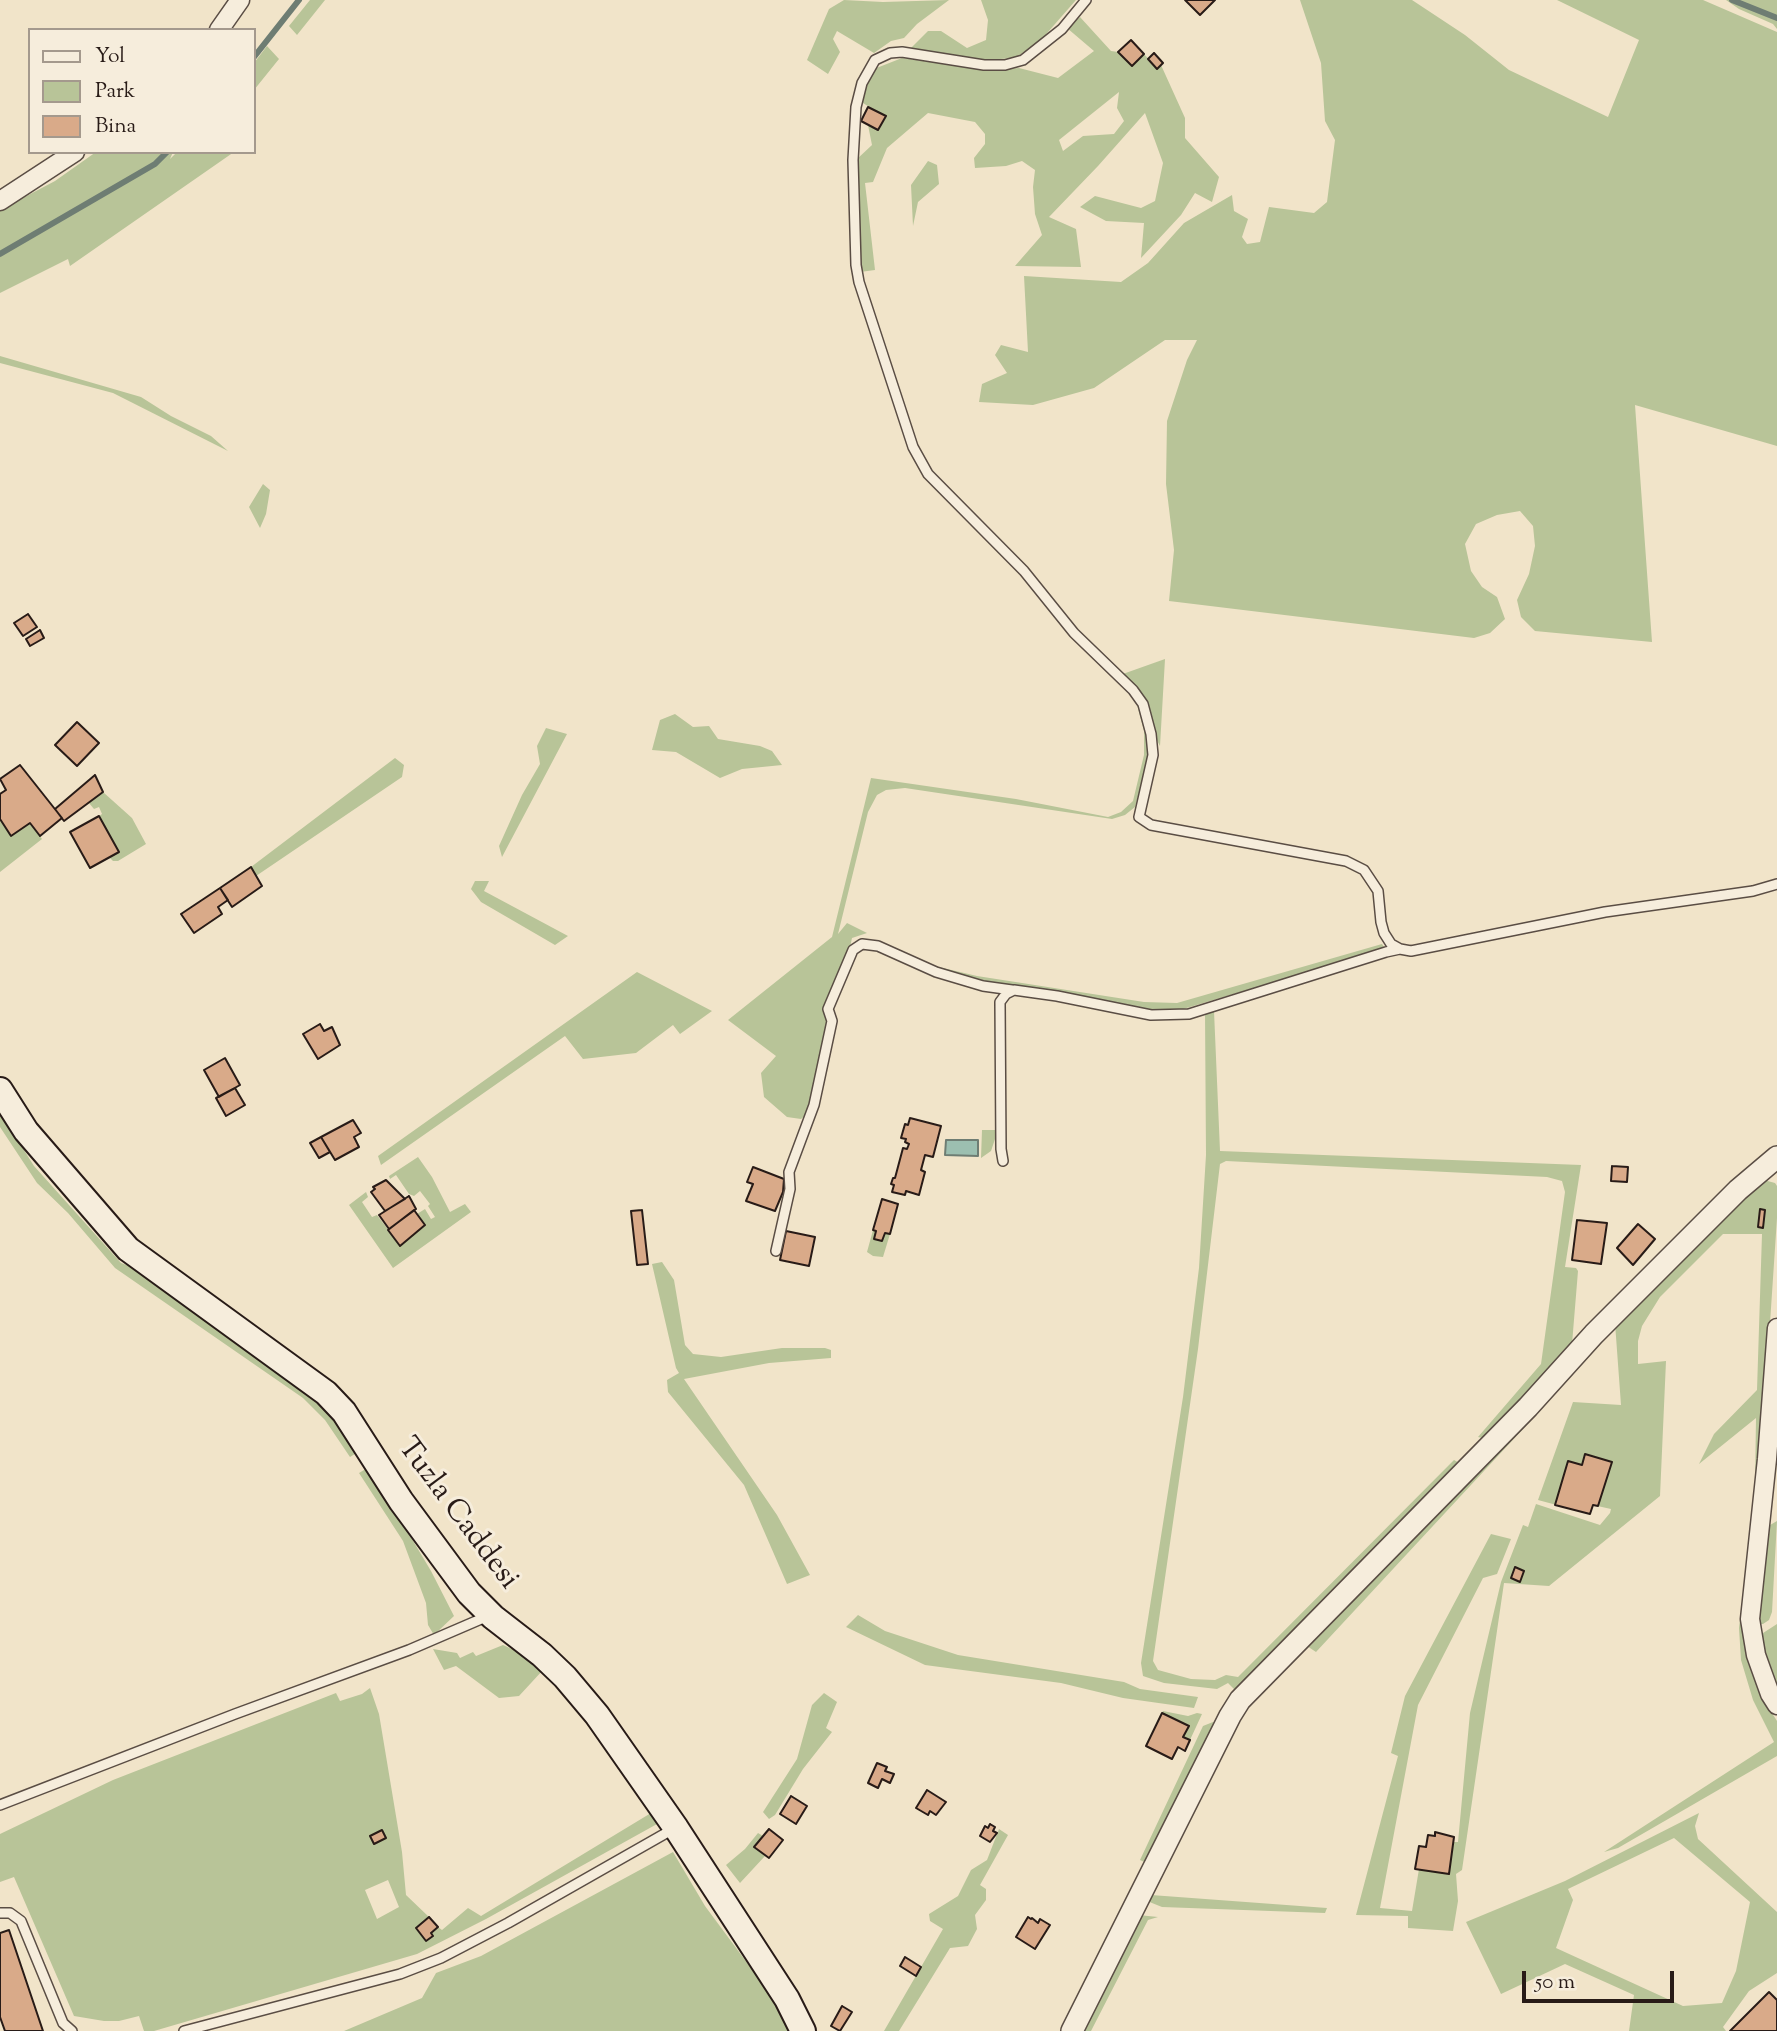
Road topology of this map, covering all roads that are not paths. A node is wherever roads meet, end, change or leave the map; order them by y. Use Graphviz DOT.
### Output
graph roads {
  1 [pos="240,0"];
  2 [pos="1086,0"];
  3 [pos="220,28"];
  4 [pos="72,154"];
  5 [pos="0,201"];
  6 [pos="1777,884"];
  7 [pos="1400,949"];
  8 [pos="1014,990"];
  9 [pos="0,1090"];
  10 [pos="1777,1159"];
  11 [pos="1003,1161"];
  12 [pos="776,1251"];
  13 [pos="1777,1328"];
  14 [pos="491,1615"];
  15 [pos="1777,1705"];
  16 [pos="0,1805"];
  17 [pos="676,1828"];
  18 [pos="0,1913"];
  19 [pos="72,2031"];
  20 [pos="184,2031"];
  21 [pos="803,2031"];
  22 [pos="1072,2031"];
  1 -- 3 [label="street"];
  2 -- 7 [label="lane"];
  4 -- 5 [label="street"];
  6 -- 7 [label="lane"];
  7 -- 8 [label="lane"];
  8 -- 11 [label="lane"];
  8 -- 12 [label="lane"];
  9 -- 14 [label="main road, Tuzla Caddesi"];
  10 -- 22 [label="street"];
  13 -- 15 [label="street"];
  14 -- 16 [label="lane"];
  14 -- 17 [label="main road, Tuzla Caddesi"];
  17 -- 20 [label="lane"];
  17 -- 21 [label="main road, Tuzla Caddesi"];
  18 -- 19 [label="lane"];
}
